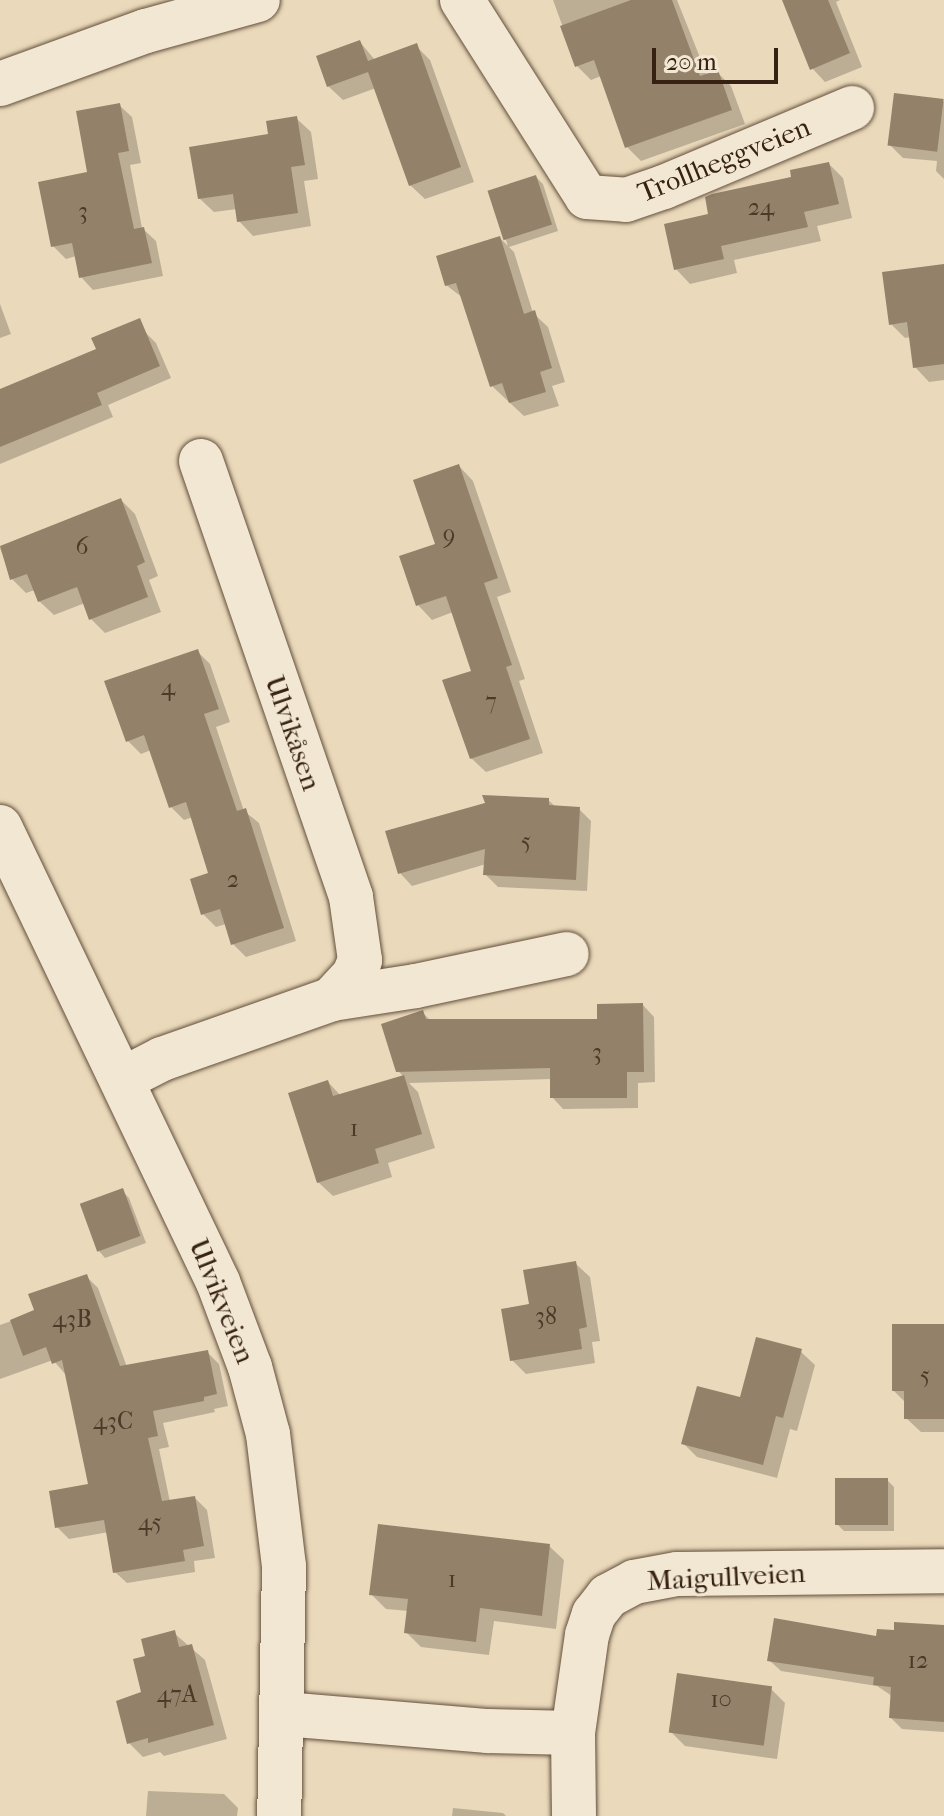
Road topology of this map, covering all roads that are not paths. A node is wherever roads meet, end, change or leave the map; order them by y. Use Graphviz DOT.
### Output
graph roads {
  1 [pos="258,0"];
  2 [pos="462,0"];
  3 [pos="0,84"];
  4 [pos="852,108"];
  5 [pos="201,461"];
  6 [pos="0,827"];
  7 [pos="567,954"];
  8 [pos="332,999"];
  9 [pos="123,1079"];
  10 [pos="944,1571"];
  11 [pos="284,1714"];
  12 [pos="573,1733"];
  13 [pos="279,1816"];
  14 [pos="574,1816"];
  1 -- 3 [label="street"];
  2 -- 4 [label="street, Trollheggveien"];
  5 -- 8 [label="street, Ulvikåsen"];
  6 -- 9 [label="street, Ulvikveien"];
  7 -- 8 [label="street"];
  8 -- 9 [label="street"];
  9 -- 11 [label="street, Ulvikveien"];
  10 -- 12 [label="street, Maigullveien"];
  11 -- 12 [label="street"];
  11 -- 13 [label="street, Ulvikveien"];
  12 -- 14 [label="street, Maigullveien"];
}
